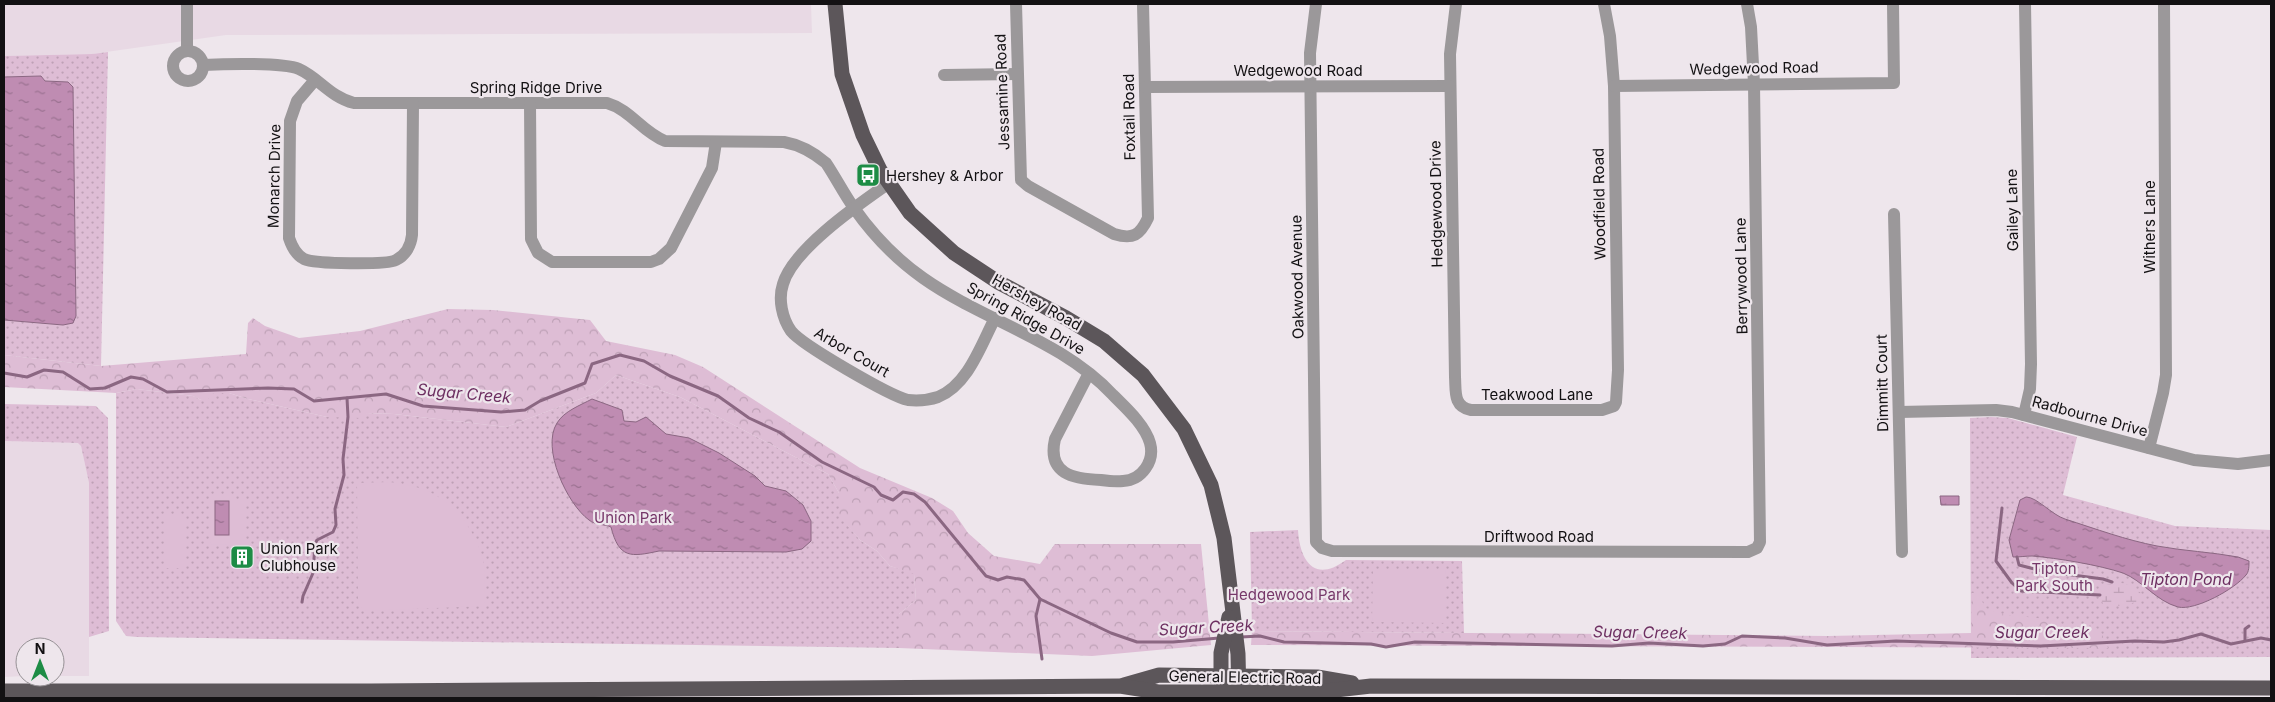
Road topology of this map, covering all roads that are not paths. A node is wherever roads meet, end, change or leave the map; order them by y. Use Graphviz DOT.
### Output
graph roads {
  1 [pos="187,4"];
  2 [pos="835,4"];
  3 [pos="1016,4"];
  4 [pos="1143,4"];
  5 [pos="1316,4"];
  6 [pos="1456,4"];
  7 [pos="1604,4"];
  8 [pos="1746,4"];
  9 [pos="1893,4"];
  10 [pos="2025,4"];
  11 [pos="2164,4"];
  12 [pos="187,51"];
  13 [pos="203,65"];
  14 [pos="1017,74"];
  15 [pos="944,75"];
  16 [pos="315,80"];
  17 [pos="1754,84"];
  18 [pos="1310,86"];
  19 [pos="1450,86"];
  20 [pos="1614,86"];
  21 [pos="1145,87"];
  22 [pos="413,103"];
  23 [pos="530,103"];
  24 [pos="716,142"];
  25 [pos="889,183"];
  26 [pos="854,208"];
  27 [pos="1894,214"];
  28 [pos="1143,228"];
  29 [pos="995,318"];
  30 [pos="1089,373"];
  31 [pos="1459,404"];
  32 [pos="1615,404"];
  33 [pos="1899,412"];
  34 [pos="2024,415"];
  35 [pos="2149,448"];
  36 [pos="2271,460"];
  37 [pos="1322,548"];
  38 [pos="1757,548"];
  39 [pos="1902,552"];
  40 [pos="1231,606"];
  41 [pos="1221,675"];
  42 [pos="1239,675"];
  43 [pos="1120,686"];
  44 [pos="1370,686"];
  45 [pos="2271,688"];
  46 [pos="4,691"];
  47 [pos="1222,695"];
  48 [pos="1239,695"];
  1 -- 12 [label="street"];
  2 -- 25 [label="main road, Hershey Road"];
  3 -- 14 [label="street, Jessamine Road"];
  4 -- 21 [label="street, Foxtail Road"];
  5 -- 18 [label="street, Oakwood Avenue"];
  6 -- 19 [label="street, Hedgewood Drive"];
  7 -- 20 [label="street, Woodfield Road"];
  8 -- 17 [label="street, Berrywood Lane"];
  9 -- 17 [label="street, Wedgewood Road"];
  10 -- 34 [label="street, Gailey Lane"];
  11 -- 35 [label="street, Withers Lane"];
  12 -- 13 [label="street"];
  12 -- 13 [label="street"];
  13 -- 16 [label="street, Spring Ridge Drive"];
  14 -- 15 [label="street"];
  14 -- 28 [label="street, Jessamine Road"];
  16 -- 22 [label="street, Spring Ridge Drive"];
  16 -- 22 [label="street, Monarch Drive"];
  17 -- 20 [label="street, Wedgewood Road"];
  17 -- 38 [label="street, Berrywood Lane"];
  18 -- 19 [label="street, Wedgewood Road"];
  18 -- 21 [label="street, Wedgewood Road"];
  18 -- 37 [label="street, Oakwood Avenue"];
  19 -- 31 [label="street, Hedgewood Drive"];
  20 -- 32 [label="street, Woodfield Road"];
  21 -- 28 [label="street, Foxtail Road"];
  22 -- 23 [label="street, Spring Ridge Drive"];
  23 -- 24 [label="street, Spring Ridge Drive"];
  23 -- 24 [label="street"];
  24 -- 26 [label="street, Spring Ridge Drive"];
  25 -- 26 [label="street, Arbor Court"];
  25 -- 40 [label="main road, Hershey Road"];
  26 -- 29 [label="street, Spring Ridge Drive"];
  26 -- 29 [label="street, Arbor Court"];
  27 -- 33 [label="street, Dimmitt Court"];
  29 -- 30 [label="street, Spring Ridge Drive"];
  30 -- 30 [label="street, Spring Ridge Drive"];
  31 -- 32 [label="street, Teakwood Lane"];
  33 -- 34 [label="street, Radbourne Drive"];
  33 -- 39 [label="street, Dimmitt Court"];
  34 -- 35 [label="street, Radbourne Drive"];
  35 -- 36 [label="street, Radbourne Drive"];
  37 -- 38 [label="street, Driftwood Road"];
  40 -- 41 [label="main road, Hershey Road"];
  40 -- 42 [label="main road, Hershey Road"];
  41 -- 42 [label="main road, General Electric Road"];
  41 -- 43 [label="main road, General Electric Road"];
  41 -- 47 [label="main road, Hershey Road"];
  42 -- 44 [label="main road, General Electric Road"];
  42 -- 48 [label="main road, Hershey Road"];
  43 -- 46 [label="main road, General Electric Road"];
  43 -- 47 [label="main road, General Electric Road"];
  44 -- 45 [label="main road, General Electric Road"];
  44 -- 48 [label="main road, General Electric Road"];
  47 -- 48 [label="main road, General Electric Road"];
}
